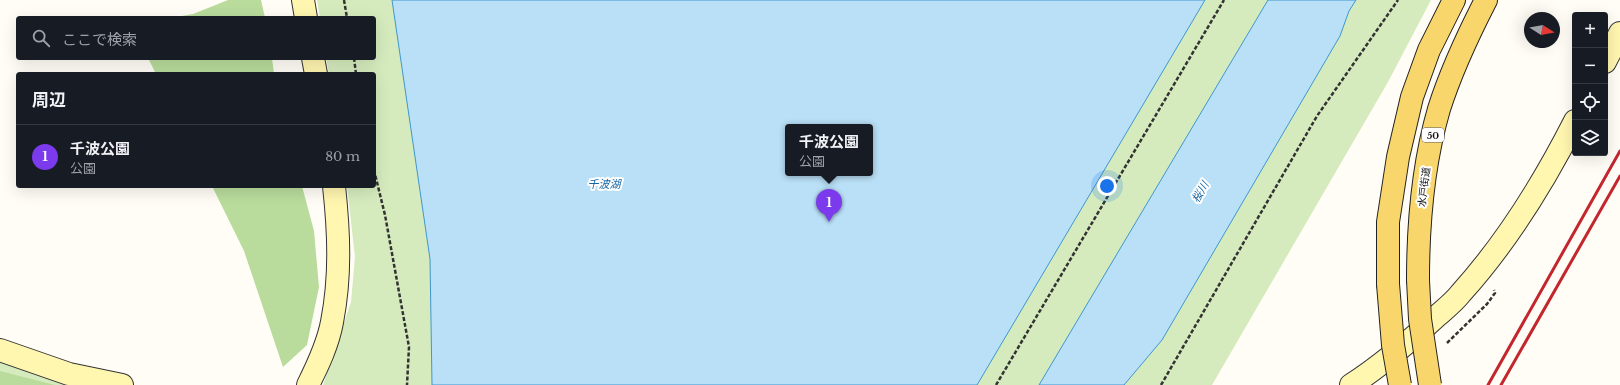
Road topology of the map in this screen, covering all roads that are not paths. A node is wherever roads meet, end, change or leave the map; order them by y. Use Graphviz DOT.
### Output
graph roads {
  1 [pos="303,0"];
  2 [pos="1454,0"];
  3 [pos="1486,0"];
  4 [pos="306,16"];
  5 [pos="1620,33"];
  6 [pos="1608,56"];
  7 [pos="313,60"];
  8 [pos="316,72"];
  9 [pos="1572,126"];
  10 [pos="334,188"];
  11 [pos="0,350"];
  12 [pos="122,385"];
  13 [pos="308,385"];
  14 [pos="1351,385"];
  15 [pos="1400,385"];
  16 [pos="1430,385"];
  1 -- 4 [label="street"];
  2 -- 15 [label="main road, bridge"];
  3 -- 16 [label="main road, 水戸街道 / 50, bridge"];
  5 -- 6 [label="street"];
  7 -- 8 [label="street"];
  9 -- 14 [label="street"];
  10 -- 13 [label="street"];
  11 -- 12 [label="street"];
}
